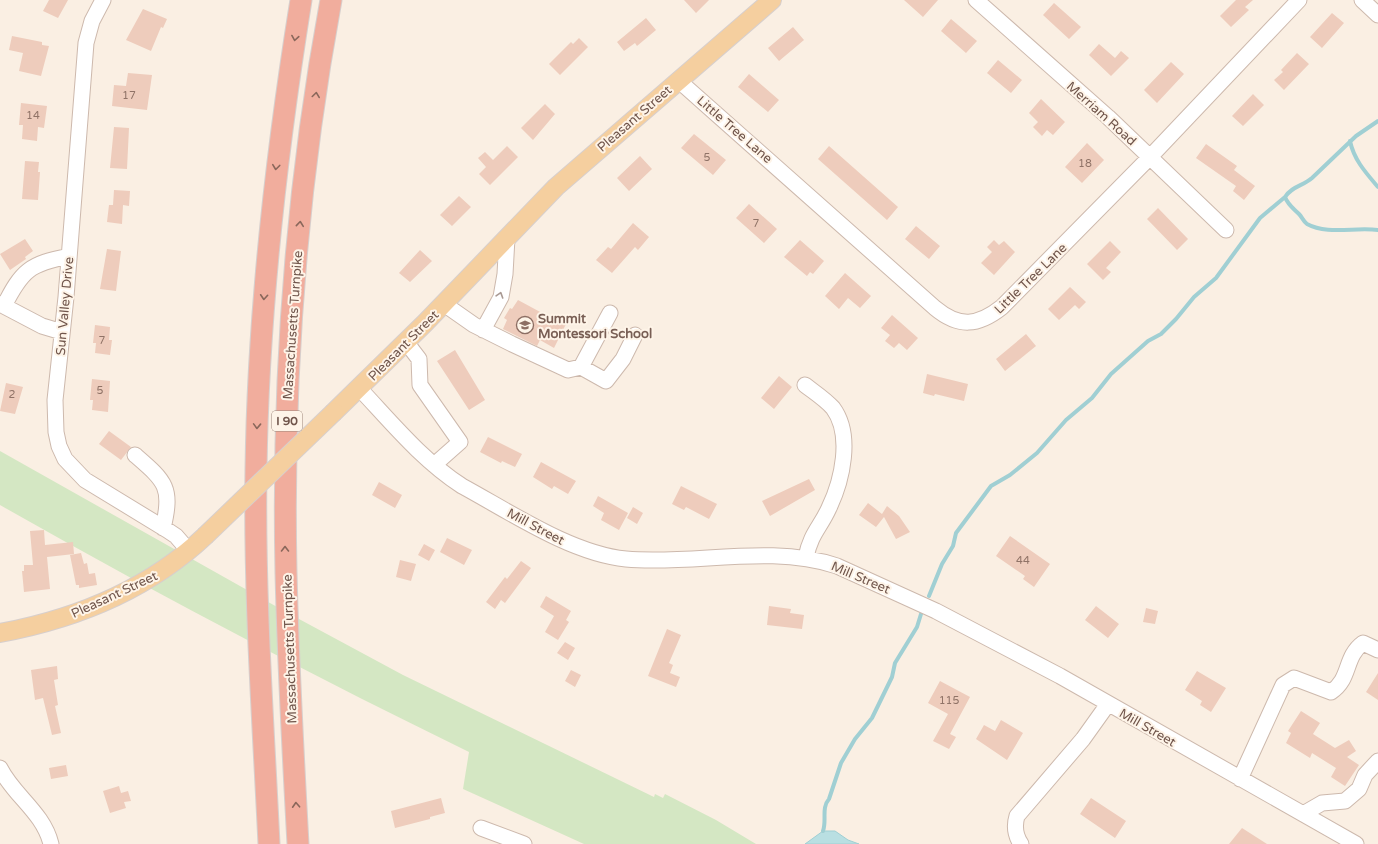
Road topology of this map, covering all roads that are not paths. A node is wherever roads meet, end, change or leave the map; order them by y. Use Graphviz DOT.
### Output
graph roads {
  1 [pos="103,0"];
  2 [pos="301,0"];
  3 [pos="331,0"];
  4 [pos="772,0"];
  5 [pos="976,0"];
  6 [pos="1299,0"];
  7 [pos="1362,0"];
  8 [pos="1378,15"];
  9 [pos="678,80"];
  10 [pos="1150,157"];
  11 [pos="1226,230"];
  12 [pos="507,238"];
  13 [pos="69,256"];
  14 [pos="444,304"];
  15 [pos="2,305"];
  16 [pos="610,313"];
  17 [pos="483,330"];
  18 [pos="62,332"];
  19 [pos="635,335"];
  20 [pos="406,342"];
  21 [pos="582,367"];
  22 [pos="805,385"];
  23 [pos="359,388"];
  24 [pos="135,455"];
  25 [pos="434,465"];
  26 [pos="163,528"];
  27 [pos="189,551"];
  28 [pos="806,557"];
  29 [pos="0,633"];
  30 [pos="1378,650"];
  31 [pos="1108,704"];
  32 [pos="1378,762"];
  33 [pos="0,768"];
  34 [pos="1240,779"];
  35 [pos="1304,814"];
  36 [pos="481,828"];
  37 [pos="51,844"];
  38 [pos="269,844"];
  39 [pos="298,844"];
  40 [pos="524,844"];
  41 [pos="1021,844"];
  42 [pos="1356,844"];
  1 -- 13 [label="street, Sun Valley Drive"];
  2 -- 38 [label="highway, I 90, one-way"];
  39 -- 3 [label="highway, Massachusetts Turnpike / I 90, one-way"];
  4 -- 9 [label="main road, Pleasant Street"];
  5 -- 10 [label="street, Merriam Road"];
  6 -- 10 [label="street, Little Tree Lane"];
  7 -- 8 [label="street"];
  9 -- 10 [label="street, Little Tree Lane"];
  9 -- 12 [label="main road, Pleasant Street"];
  10 -- 11 [label="street, Merriam Road"];
  12 -- 14 [label="main road, Pleasant Street"];
  17 -- 12 [label="street, one-way"];
  13 -- 15 [label="street"];
  13 -- 18 [label="street, Sun Valley Drive"];
  14 -- 17 [label="street"];
  14 -- 20 [label="main road, Pleasant Street"];
  15 -- 18 [label="street"];
  16 -- 21 [label="street"];
  17 -- 21 [label="street"];
  18 -- 26 [label="street, Sun Valley Drive"];
  19 -- 21 [label="street"];
  20 -- 23 [label="main road, Pleasant Street"];
  20 -- 25 [label="street"];
  22 -- 28 [label="street"];
  23 -- 25 [label="street, Mill Street"];
  23 -- 27 [label="main road, Pleasant Street, bridge"];
  24 -- 26 [label="street"];
  25 -- 28 [label="street, Mill Street"];
  26 -- 27 [label="street, Sun Valley Drive"];
  27 -- 29 [label="main road, Pleasant Street"];
  28 -- 31 [label="street, Mill Street"];
  30 -- 34 [label="street"];
  31 -- 34 [label="street, Mill Street"];
  31 -- 41 [label="street"];
  32 -- 35 [label="street"];
  33 -- 37 [label="street"];
  34 -- 35 [label="street, Mill Street"];
  35 -- 42 [label="street, Mill Street"];
  36 -- 40 [label="street"];
}
